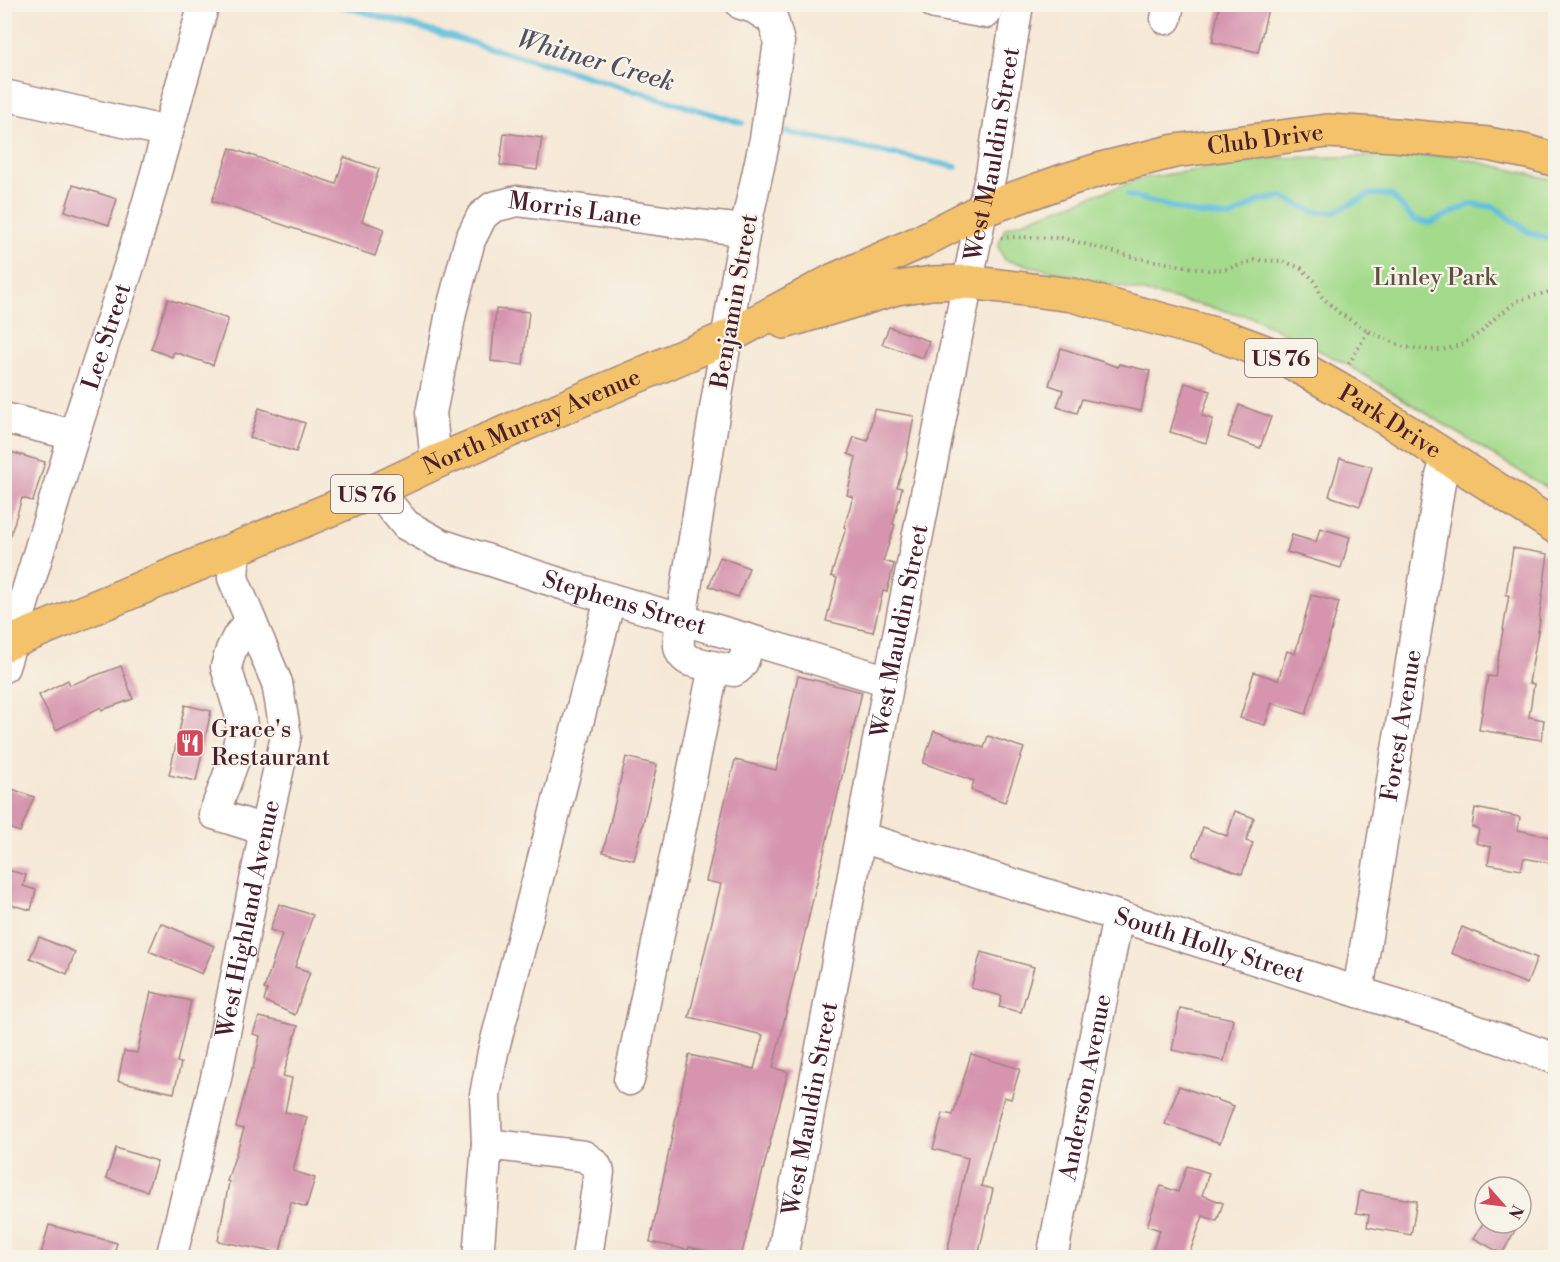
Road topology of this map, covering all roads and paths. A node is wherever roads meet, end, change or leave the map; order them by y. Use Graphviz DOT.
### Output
graph roads {
  1 [pos="204,4"];
  2 [pos="988,4"];
  3 [pos="1018,4"];
  4 [pos="750,6"];
  5 [pos="946,7"];
  6 [pos="4,95"];
  7 [pos="168,132"];
  8 [pos="1556,160"];
  9 [pos="979,226"];
  10 [pos="745,230"];
  11 [pos="968,282"];
  12 [pos="1556,290"];
  13 [pos="1368,331"];
  14 [pos="726,338"];
  15 [pos="1348,365"];
  16 [pos="4,418"];
  17 [pos="74,435"];
  18 [pos="1450,460"];
  19 [pos="436,462"];
  20 [pos="377,490"];
  21 [pos="1556,527"];
  22 [pos="235,550"];
  23 [pos="610,599"];
  24 [pos="681,619"];
  25 [pos="251,621"];
  26 [pos="748,639"];
  27 [pos="7,652"];
  28 [pos="714,667"];
  29 [pos="889,681"];
  30 [pos="265,830"];
  31 [pos="860,837"];
  32 [pos="1118,916"];
  33 [pos="1358,992"];
  34 [pos="1556,1059"];
  35 [pos="629,1080"];
  36 [pos="487,1144"];
  37 [pos="171,1257"];
  38 [pos="478,1257"];
  39 [pos="587,1257"];
  40 [pos="782,1257"];
  41 [pos="1052,1257"];
  1 -- 7 [label="street, Lee Street"];
  2 -- 5 [label="street"];
  3 -- 9 [label="street, West Mauldin Street"];
  4 -- 10 [label="street, Benjamin Street"];
  6 -- 7 [label="street"];
  7 -- 17 [label="street, Lee Street"];
  8 -- 9 [label="main road, Club Drive / US 76"];
  9 -- 11 [label="street, West Mauldin Street"];
  9 -- 13 [label="path"];
  9 -- 14 [label="main road, North Murray Avenue / US 76"];
  10 -- 14 [label="street, Benjamin Street"];
  10 -- 19 [label="street, Morris Lane"];
  11 -- 14 [label="main road, North Murray Avenue / US 76"];
  11 -- 18 [label="main road, Park Drive / US 76"];
  11 -- 29 [label="street, West Mauldin Street"];
  12 -- 13 [label="path"];
  13 -- 15 [label="path"];
  14 -- 19 [label="main road, North Murray Avenue / US 76"];
  14 -- 24 [label="street, Benjamin Street"];
  16 -- 17 [label="street"];
  17 -- 27 [label="street, Lee Street"];
  18 -- 21 [label="main road, Park Drive / US 76"];
  18 -- 33 [label="street, Forest Avenue"];
  19 -- 20 [label="main road, North Murray Avenue / US 76"];
  20 -- 22 [label="main road, North Murray Avenue / US 76"];
  20 -- 23 [label="street, Stephens Street"];
  22 -- 25 [label="street, West Highland Avenue"];
  22 -- 27 [label="main road, North Murray Avenue / US 76"];
  23 -- 24 [label="street, Stephens Street"];
  23 -- 36 [label="street"];
  24 -- 26 [label="street, Stephens Street"];
  24 -- 28 [label="street, Benjamin Street"];
  25 -- 30 [label="street, West Highland Avenue"];
  25 -- 30 [label="street"];
  26 -- 28 [label="street"];
  26 -- 29 [label="street, Stephens Street"];
  28 -- 35 [label="street"];
  29 -- 31 [label="street, West Mauldin Street"];
  30 -- 37 [label="street, West Highland Avenue"];
  31 -- 32 [label="street, South Holly Street"];
  31 -- 40 [label="street, West Mauldin Street"];
  32 -- 33 [label="street, South Holly Street"];
  32 -- 41 [label="street, Anderson Avenue"];
  33 -- 34 [label="street, South Holly Street"];
  36 -- 38 [label="street"];
  36 -- 39 [label="street"];
}
